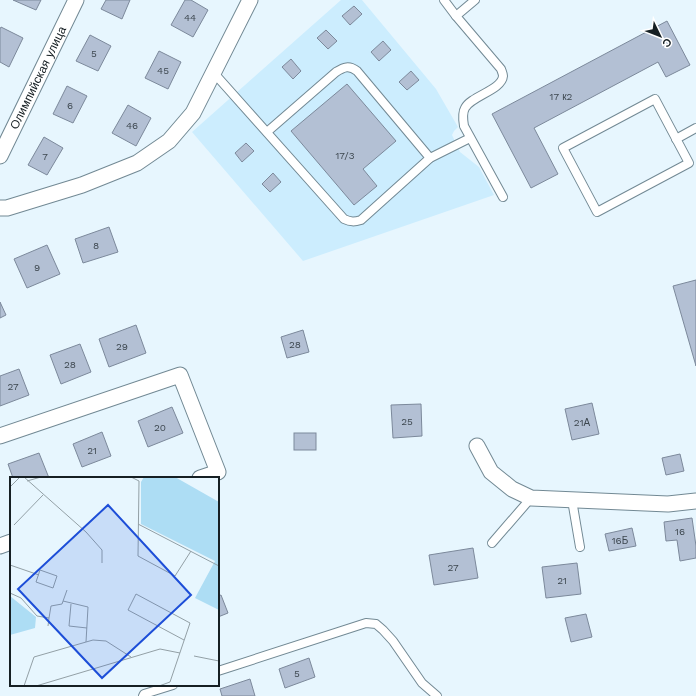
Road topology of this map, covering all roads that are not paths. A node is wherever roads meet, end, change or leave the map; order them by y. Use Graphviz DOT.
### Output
graph roads {
  1 [pos="76,0"];
  2 [pos="250,0"];
  3 [pos="444,0"];
  4 [pos="475,0"];
  5 [pos="456,16"];
  6 [pos="213,72"];
  7 [pos="696,128"];
  8 [pos="267,132"];
  9 [pos="470,138"];
  10 [pos="676,139"];
  11 [pos="0,156"];
  12 [pos="430,158"];
  13 [pos="503,197"];
  14 [pos="0,208"];
  15 [pos="0,436"];
  16 [pos="477,446"];
  17 [pos="203,477"];
  18 [pos="531,498"];
  19 [pos="572,500"];
  20 [pos="696,501"];
  21 [pos="10,542"];
  22 [pos="492,543"];
  23 [pos="0,546"];
  24 [pos="580,547"];
  25 [pos="219,670"];
  26 [pos="170,686"];
  27 [pos="143,696"];
  28 [pos="437,696"];
  1 -- 11 [label="street, Олимпийская улица"];
  2 -- 6 [label="street"];
  3 -- 5 [label="lane"];
  4 -- 5 [label="lane"];
  5 -- 9 [label="lane"];
  6 -- 8 [label="lane"];
  6 -- 14 [label="street"];
  7 -- 10 [label="lane"];
  8 -- 12 [label="lane"];
  8 -- 12 [label="lane"];
  9 -- 12 [label="lane"];
  9 -- 13 [label="lane"];
  10 -- 10 [label="lane"];
  15 -- 17 [label="street"];
  16 -- 18 [label="street"];
  18 -- 19 [label="street"];
  18 -- 22 [label="lane"];
  19 -- 20 [label="street"];
  19 -- 24 [label="lane"];
  21 -- 23 [label="street"];
  25 -- 28 [label="lane"];
  26 -- 27 [label="lane"];
}
